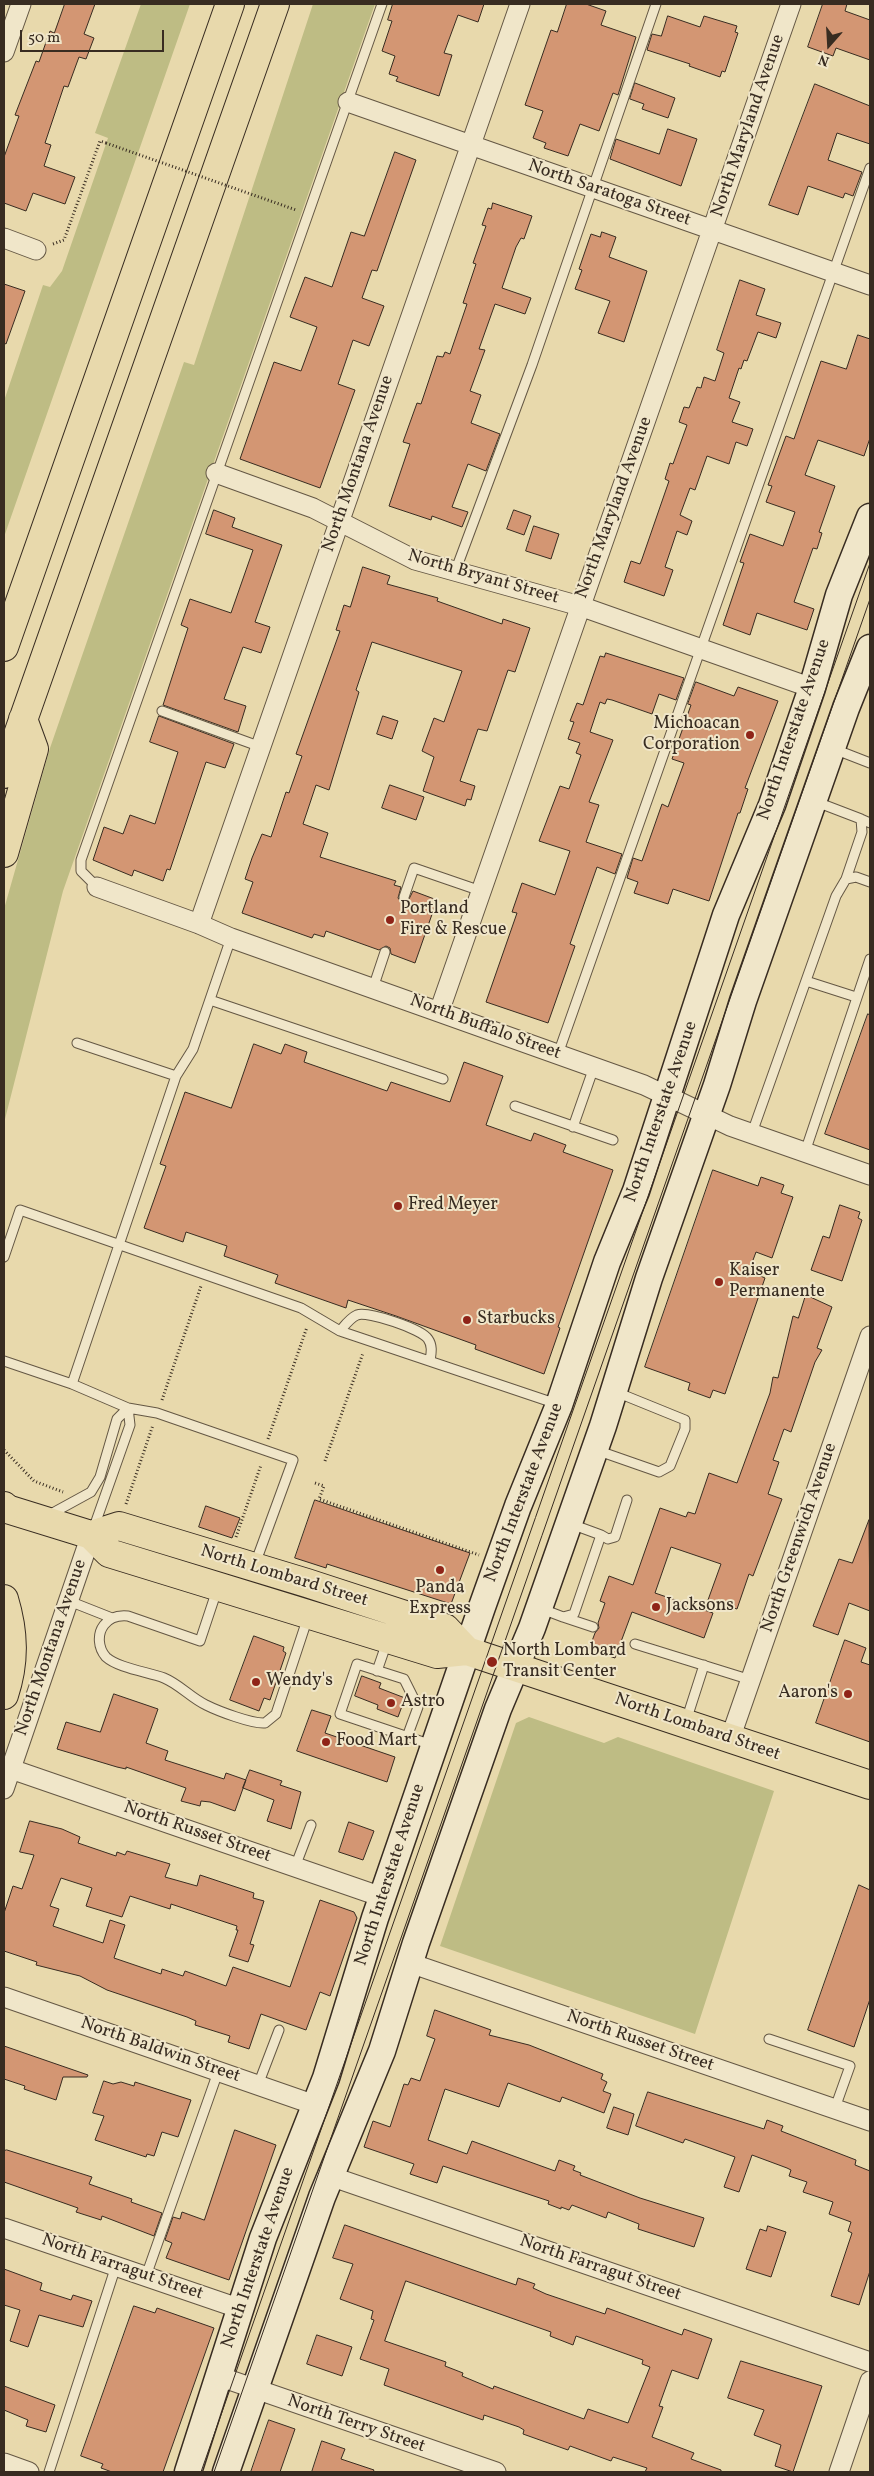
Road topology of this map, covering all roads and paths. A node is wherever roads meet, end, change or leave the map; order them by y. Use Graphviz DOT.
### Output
graph roads {
  1 [pos="21,4"];
  2 [pos="230,4"];
  3 [pos="275,4"];
  4 [pos="382,4"];
  5 [pos="520,4"];
  6 [pos="656,4"];
  7 [pos="792,4"];
  8 [pos="4,52"];
  9 [pos="348,102"];
  10 [pos="471,145"];
  11 [pos="870,168"];
  12 [pos="593,188"];
  13 [pos="296,210"];
  14 [pos="713,230"];
  15 [pos="4,238"];
  16 [pos="36,250"];
  17 [pos="834,273"];
  18 [pos="870,285"];
  19 [pos="216,473"];
  20 [pos="870,517"];
  21 [pos="339,522"];
  22 [pos="455,572"];
  23 [pos="580,606"];
  24 [pos="4,647"];
  25 [pos="702,648"];
  26 [pos="870,648"];
  27 [pos="812,688"];
  28 [pos="162,711"];
  29 [pos="23,719"];
  30 [pos="261,747"];
  31 [pos="831,748"];
  32 [pos="870,763"];
  33 [pos="4,774"];
  34 [pos="813,801"];
  35 [pos="861,819"];
  36 [pos="870,823"];
  37 [pos="4,853"];
  38 [pos="846,879"];
  39 [pos="870,882"];
  40 [pos="97,887"];
  41 [pos="481,890"];
  42 [pos="404,897"];
  43 [pos="199,924"];
  44 [pos="231,938"];
  45 [pos="385,952"];
  46 [pos="870,959"];
  47 [pos="806,981"];
  48 [pos="373,988"];
  49 [pos="856,997"];
  50 [pos="210,1000"];
  51 [pos="439,1012"];
  52 [pos="77,1043"];
  53 [pos="558,1054"];
  54 [pos="594,1067"];
  55 [pos="176,1076"];
  56 [pos="443,1079"];
  57 [pos="667,1096"];
  58 [pos="515,1106"];
  59 [pos="706,1114"];
  60 [pos="574,1127"];
  61 [pos="752,1133"];
  62 [pos="613,1140"];
  63 [pos="805,1152"];
  64 [pos="870,1175"];
  65 [pos="118,1244"];
  66 [pos="4,1257"];
  67 [pos="313,1315"];
  68 [pos="340,1331"];
  69 [pos="870,1336"];
  70 [pos="368,1340"];
  71 [pos="4,1361"];
  72 [pos="430,1361"];
  73 [pos="72,1384"];
  74 [pos="613,1391"];
  75 [pos="559,1405"];
  76 [pos="128,1408"];
  77 [pos="267,1440"];
  78 [pos="594,1449"];
  79 [pos="4,1450"];
  80 [pos="325,1461"];
  81 [pos="261,1465"];
  82 [pos="315,1483"];
  83 [pos="40,1485"];
  84 [pos="627,1500"];
  85 [pos="4,1508"];
  86 [pos="41,1519"];
  87 [pos="569,1523"];
  88 [pos="91,1534"];
  89 [pos="601,1535"];
  90 [pos="228,1559"];
  91 [pos="498,1562"];
  92 [pos="254,1567"];
  93 [pos="218,1587"];
  94 [pos="4,1599"];
  95 [pos="68,1601"];
  96 [pos="539,1608"];
  97 [pos="309,1614"];
  98 [pos="563,1617"];
  99 [pos="112,1618"];
  100 [pos="593,1627"];
  101 [pos="388,1639"];
  102 [pos="635,1644"];
  103 [pos="467,1651"];
  104 [pos="704,1665"];
  105 [pos="516,1667"];
  106 [pos="378,1670"];
  107 [pos="751,1680"];
  108 [pos="4,1695"];
  109 [pos="685,1724"];
  110 [pos="407,1737"];
  111 [pos="730,1739"];
  112 [pos="434,1746"];
  113 [pos="11,1769"];
  114 [pos="870,1785"];
  115 [pos="4,1789"];
  116 [pos="310,1825"];
  117 [pos="295,1867"];
  118 [pos="382,1896"];
  119 [pos="410,1963"];
  120 [pos="4,1997"];
  121 [pos="279,2030"];
  122 [pos="769,2039"];
  123 [pos="218,2072"];
  124 [pos="258,2085"];
  125 [pos="315,2105"];
  126 [pos="835,2108"];
  127 [pos="870,2120"];
  128 [pos="330,2176"];
  129 [pos="4,2228"];
  130 [pos="116,2266"];
  131 [pos="146,2276"];
  132 [pos="241,2309"];
  133 [pos="870,2362"];
  134 [pos="218,2376"];
  135 [pos="870,2381"];
  136 [pos="255,2390"];
  137 [pos="4,2463"];
  138 [pos="29,2472"];
  139 [pos="48,2472"];
  140 [pos="188,2472"];
  141 [pos="226,2472"];
  142 [pos="496,2472"];
  143 [pos="839,2472"];
  1 -- 8 [label="street"];
  2 -- 24 [label="main road"];
  3 -- 29 [label="main road"];
  4 -- 9 [label="lane"];
  5 -- 10 [label="street, North Montana Avenue"];
  6 -- 12 [label="lane"];
  7 -- 14 [label="street, North Maryland Avenue"];
  9 -- 10 [label="street, North Saratoga Street"];
  9 -- 19 [label="lane"];
  10 -- 12 [label="street, North Saratoga Street"];
  10 -- 21 [label="street, North Montana Avenue"];
  11 -- 17 [label="lane"];
  12 -- 14 [label="street, North Saratoga Street"];
  12 -- 22 [label="lane"];
  13 -- 16 [label="path, bridge"];
  14 -- 17 [label="street, North Saratoga Street"];
  14 -- 23 [label="street, North Maryland Avenue"];
  15 -- 16 [label="street"];
  17 -- 18 [label="street, North Saratoga Street"];
  17 -- 25 [label="lane"];
  19 -- 21 [label="street, North Bryant Street"];
  19 -- 40 [label="lane"];
  20 -- 27 [label="street, North Interstate Avenue"];
  21 -- 22 [label="street, North Bryant Street"];
  21 -- 30 [label="street, North Montana Avenue"];
  22 -- 23 [label="street, North Bryant Street"];
  23 -- 25 [label="street, North Bryant Street"];
  23 -- 41 [label="street, North Maryland Avenue"];
  25 -- 27 [label="street, North Bryant Street"];
  25 -- 53 [label="lane"];
  26 -- 31 [label="street"];
  27 -- 57 [label="street, North Interstate Avenue"];
  28 -- 30 [label="lane"];
  29 -- 33 [label="main road"];
  29 -- 37 [label="main road"];
  30 -- 43 [label="street, North Montana Avenue"];
  31 -- 32 [label="lane"];
  31 -- 34 [label="street"];
  34 -- 35 [label="lane"];
  34 -- 59 [label="street"];
  35 -- 36 [label="lane"];
  35 -- 38 [label="lane"];
  38 -- 39 [label="lane"];
  38 -- 47 [label="lane"];
  40 -- 43 [label="street, North Buffalo Street"];
  41 -- 42 [label="lane"];
  41 -- 51 [label="street, North Maryland Avenue"];
  43 -- 44 [label="street, North Buffalo Street"];
  44 -- 48 [label="street, North Buffalo Street"];
  44 -- 50 [label="lane"];
  45 -- 48 [label="lane"];
  46 -- 49 [label="lane"];
  47 -- 49 [label="lane"];
  47 -- 61 [label="lane"];
  48 -- 51 [label="street, North Buffalo Street"];
  49 -- 63 [label="lane"];
  50 -- 55 [label="lane"];
  50 -- 56 [label="lane"];
  51 -- 53 [label="street, North Buffalo Street"];
  52 -- 55 [label="lane"];
  53 -- 54 [label="street, North Buffalo Street"];
  54 -- 57 [label="street, North Buffalo Street"];
  54 -- 60 [label="lane"];
  55 -- 65 [label="lane"];
  57 -- 59 [label="street, North Buffalo Street"];
  57 -- 75 [label="street, North Interstate Avenue"];
  58 -- 60 [label="lane"];
  59 -- 61 [label="street, North Buffalo Street"];
  59 -- 74 [label="street"];
  60 -- 62 [label="lane"];
  61 -- 63 [label="street, North Buffalo Street"];
  63 -- 64 [label="street, North Buffalo Street"];
  65 -- 66 [label="lane"];
  65 -- 67 [label="lane"];
  65 -- 73 [label="lane"];
  67 -- 68 [label="lane"];
  67 -- 77 [label="path"];
  68 -- 70 [label="lane"];
  68 -- 72 [label="lane"];
  69 -- 107 [label="street, North Greenwich Avenue"];
  70 -- 72 [label="lane"];
  70 -- 80 [label="path"];
  71 -- 73 [label="lane"];
  72 -- 75 [label="lane"];
  73 -- 76 [label="lane"];
  74 -- 78 [label="street"];
  74 -- 78 [label="lane"];
  75 -- 91 [label="street, North Interstate Avenue"];
  76 -- 86 [label="lane"];
  76 -- 88 [label="lane"];
  76 -- 92 [label="lane"];
  78 -- 87 [label="street"];
  79 -- 83 [label="path"];
  81 -- 90 [label="path"];
  82 -- 91 [label="path"];
  84 -- 89 [label="lane"];
  85 -- 86 [label="main road"];
  86 -- 88 [label="main road"];
  87 -- 89 [label="lane"];
  87 -- 96 [label="street"];
  88 -- 90 [label="main road, North Lombard Street"];
  88 -- 93 [label="main road, North Lombard Street"];
  88 -- 95 [label="street, North Montana Avenue"];
  89 -- 98 [label="lane"];
  90 -- 92 [label="main road, North Lombard Street"];
  91 -- 103 [label="street, North Interstate Avenue"];
  92 -- 103 [label="main road, North Lombard Street"];
  93 -- 97 [label="main road, North Lombard Street"];
  93 -- 99 [label="lane"];
  94 -- 108 [label="main road"];
  95 -- 99 [label="lane"];
  95 -- 113 [label="street, North Montana Avenue"];
  96 -- 98 [label="lane"];
  96 -- 105 [label="street"];
  97 -- 99 [label="lane"];
  97 -- 101 [label="main road, North Lombard Street"];
  98 -- 100 [label="lane"];
  101 -- 103 [label="main road, North Lombard Street"];
  101 -- 106 [label="lane"];
  102 -- 104 [label="lane"];
  103 -- 105 [label="main road, North Lombard Street"];
  103 -- 112 [label="street, North Interstate Avenue"];
  104 -- 107 [label="lane"];
  104 -- 109 [label="lane"];
  105 -- 109 [label="main road, North Lombard Street"];
  105 -- 119 [label="street"];
  106 -- 110 [label="lane"];
  106 -- 110 [label="lane"];
  107 -- 111 [label="street, North Greenwich Avenue"];
  109 -- 111 [label="main road, North Lombard Street"];
  110 -- 112 [label="lane"];
  111 -- 114 [label="main road, North Lombard Street"];
  112 -- 118 [label="street, North Interstate Avenue"];
  113 -- 115 [label="street, North Montana Avenue"];
  113 -- 117 [label="street, North Russet Street"];
  116 -- 117 [label="lane"];
  117 -- 118 [label="street, North Russet Street"];
  118 -- 125 [label="street, North Interstate Avenue"];
  119 -- 126 [label="street, North Russet Street"];
  119 -- 128 [label="street"];
  120 -- 123 [label="street, North Baldwin Street"];
  121 -- 124 [label="lane"];
  122 -- 126 [label="lane"];
  123 -- 124 [label="street, North Baldwin Street"];
  123 -- 131 [label="lane"];
  124 -- 125 [label="street, North Baldwin Street"];
  125 -- 132 [label="street, North Interstate Avenue"];
  126 -- 127 [label="street, North Russet Street"];
  128 -- 133 [label="street, North Farragut Street"];
  128 -- 136 [label="street"];
  129 -- 130 [label="street, North Farragut Street"];
  130 -- 131 [label="street, North Farragut Street"];
  130 -- 139 [label="lane"];
  131 -- 132 [label="street, North Farragut Street"];
  132 -- 134 [label="street, North Interstate Avenue"];
  134 -- 136 [label="street, North Terry Street"];
  134 -- 140 [label="street, North Interstate Avenue"];
  135 -- 143 [label="street"];
  136 -- 141 [label="street"];
  136 -- 142 [label="street, North Terry Street"];
  137 -- 138 [label="street"];
}
